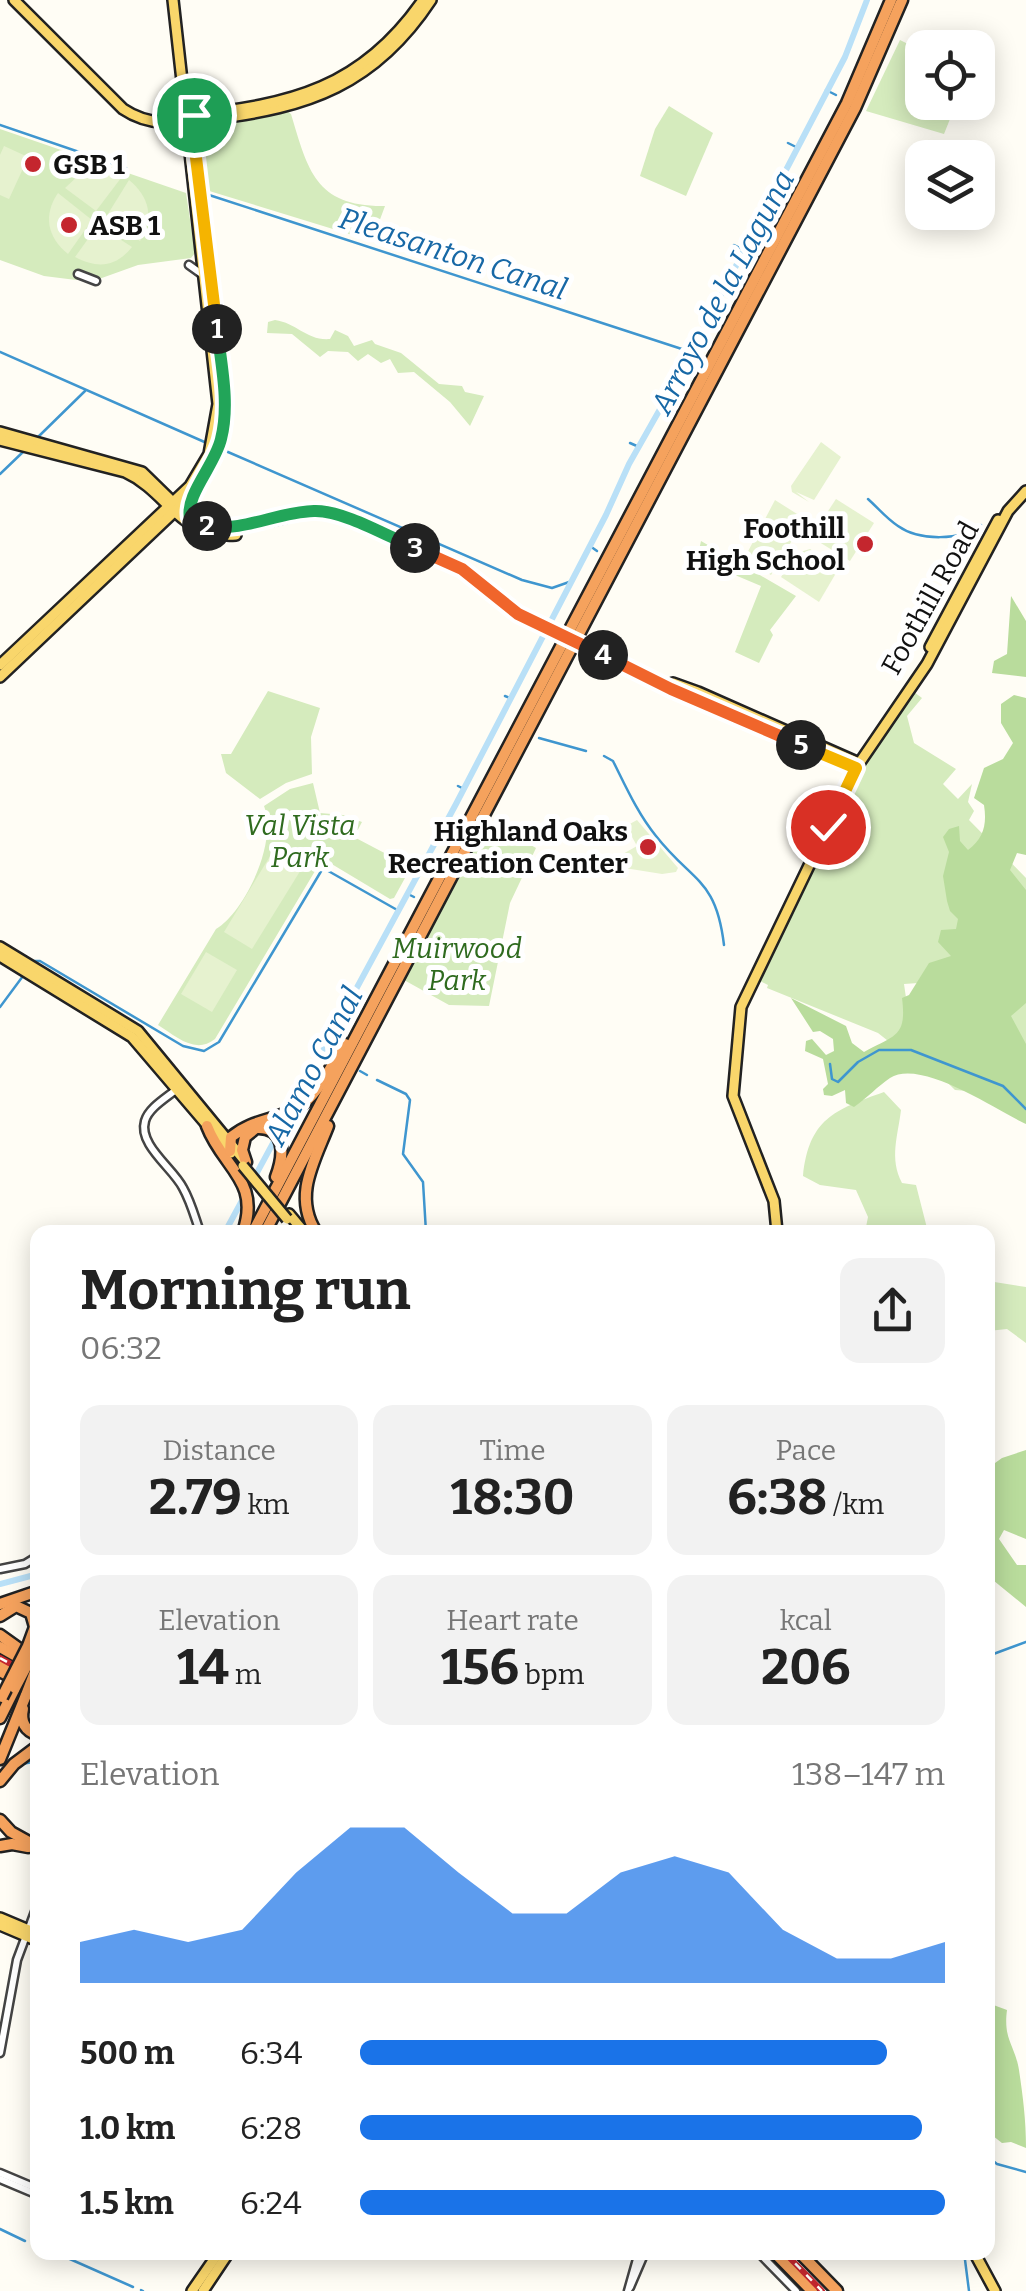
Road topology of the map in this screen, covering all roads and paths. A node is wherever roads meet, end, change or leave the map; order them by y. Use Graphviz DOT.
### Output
graph roads {
  1 [pos="18,0"];
  2 [pos="173,0"];
  3 [pos="427,0"];
  4 [pos="892,0"];
  5 [pos="902,0"];
  6 [pos="191,113"];
  7 [pos="172,120"];
  8 [pos="190,134"];
  9 [pos="200,251"];
  10 [pos="78,274"];
  11 [pos="203,275"];
  12 [pos="96,281"];
  13 [pos="0,432"];
  14 [pos="219,435"];
  15 [pos="0,440"];
  16 [pos="30,444"];
  17 [pos="1026,489"];
  18 [pos="158,491"];
  19 [pos="187,496"];
  20 [pos="174,507"];
  21 [pos="190,518"];
  22 [pos="151,522"];
  23 [pos="482,586"];
  24 [pos="0,664"];
  25 [pos="0,677"];
  26 [pos="858,765"];
  27 [pos="1,951"];
  28 [pos="374,1002"];
  29 [pos="344,1084"];
  30 [pos="180,1087"];
  31 [pos="268,1123"];
  32 [pos="207,1126"];
  33 [pos="230,1146"];
  34 [pos="242,1167"];
  35 [pos="274,1204"];
  36 [pos="288,1216"];
  37 [pos="197,1225"];
  38 [pos="245,1225"];
  39 [pos="258,1225"];
  40 [pos="270,1225"];
  41 [pos="292,1225"];
  42 [pos="297,1225"];
  43 [pos="312,1225"];
  44 [pos="774,1225"];
  45 [pos="30,1561"];
  46 [pos="0,1569"];
  47 [pos="30,1594"];
  48 [pos="0,1604"];
  49 [pos="30,1613"];
  50 [pos="0,1616"];
  51 [pos="0,1634"];
  52 [pos="4,1648"];
  53 [pos="30,1653"];
  54 [pos="30,1655"];
  55 [pos="30,1662"];
  56 [pos="0,1669"];
  57 [pos="29,1689"];
  58 [pos="1,1698"];
  59 [pos="0,1718"];
  60 [pos="30,1732"];
  61 [pos="0,1738"];
  62 [pos="30,1752"];
  63 [pos="0,1759"];
  64 [pos="0,1781"];
  65 [pos="0,1820"];
  66 [pos="30,1843"];
  67 [pos="0,1846"];
  68 [pos="30,1847"];
  69 [pos="0,1921"];
  70 [pos="30,1934"];
  71 [pos="30,1938"];
  72 [pos="0,2053"];
  73 [pos="0,2176"];
  74 [pos="30,2189"];
  75 [pos="213,2260"];
  76 [pos="224,2260"];
  77 [pos="639,2260"];
  78 [pos="766,2260"];
  79 [pos="782,2260"];
  80 [pos="807,2260"];
  81 [pos="978,2260"];
  82 [pos="628,2289"];
  83 [pos="192,2291"];
  84 [pos="203,2291"];
  85 [pos="796,2291"];
  86 [pos="812,2291"];
  87 [pos="837,2291"];
  88 [pos="994,2291"];
  1 -- 7 [label="main road"];
  2 -- 6 [label="main road"];
  3 -- 6 [label="main road"];
  4 -- 28 [label="highway"];
  5 -- 29 [label="highway"];
  6 -- 7 [label="main road"];
  6 -- 8 [label="main road"];
  6 -- 8 [label="main road"];
  7 -- 8 [label="main road"];
  8 -- 9 [label="main road"];
  8 -- 14 [label="main road"];
  9 -- 11 [label="main road"];
  9 -- 11 [label="street"];
  10 -- 12 [label="street"];
  11 -- 14 [label="main road"];
  13 -- 16 [label="main road"];
  14 -- 19 [label="main road"];
  15 -- 16 [label="main road"];
  16 -- 18 [label="main road"];
  17 -- 26 [label="main road, Foothill Road"];
  18 -- 19 [label="main road"];
  18 -- 20 [label="main road"];
  18 -- 22 [label="main road"];
  19 -- 20 [label="main road"];
  19 -- 21 [label="main road"];
  20 -- 21 [label="main road"];
  20 -- 22 [label="main road"];
  20 -- 23 [label="main road"];
  20 -- 25 [label="main road"];
  21 -- 23 [label="main road"];
  22 -- 24 [label="main road"];
  23 -- 26 [label="main road, bridge"];
  26 -- 44 [label="main road, Foothill Road"];
  27 -- 30 [label="main road"];
  28 -- 31 [label="highway"];
  28 -- 35 [label="highway"];
  29 -- 35 [label="highway"];
  29 -- 43 [label="highway"];
  30 -- 32 [label="main road"];
  30 -- 33 [label="main road"];
  30 -- 37 [label="street"];
  31 -- 33 [label="highway"];
  31 -- 34 [label="highway"];
  31 -- 35 [label="highway"];
  32 -- 33 [label="main road"];
  32 -- 34 [label="highway"];
  33 -- 34 [label="main road"];
  34 -- 36 [label="main road, bridge"];
  34 -- 38 [label="highway"];
  35 -- 39 [label="highway"];
  35 -- 40 [label="highway"];
  36 -- 41 [label="main road"];
  36 -- 42 [label="main road"];
  45 -- 46 [label="street"];
  47 -- 48 [label="highway"];
  49 -- 50 [label="highway"];
  51 -- 53 [label="highway"];
  52 -- 54 [label="highway"];
  55 -- 58 [label="highway, bridge"];
  56 -- 57 [label="highway"];
  57 -- 59 [label="highway"];
  57 -- 60 [label="highway"];
  57 -- 61 [label="highway"];
  57 -- 63 [label="highway"];
  62 -- 64 [label="highway"];
  65 -- 66 [label="highway"];
  67 -- 68 [label="highway"];
  69 -- 70 [label="main road"];
  71 -- 72 [label="street"];
  73 -- 74 [label="street"];
  75 -- 83 [label="main road"];
  76 -- 84 [label="main road"];
  77 -- 82 [label="street"];
  78 -- 85 [label="street"];
  79 -- 86 [label="highway"];
  80 -- 87 [label="highway"];
  81 -- 88 [label="main road"];
}
